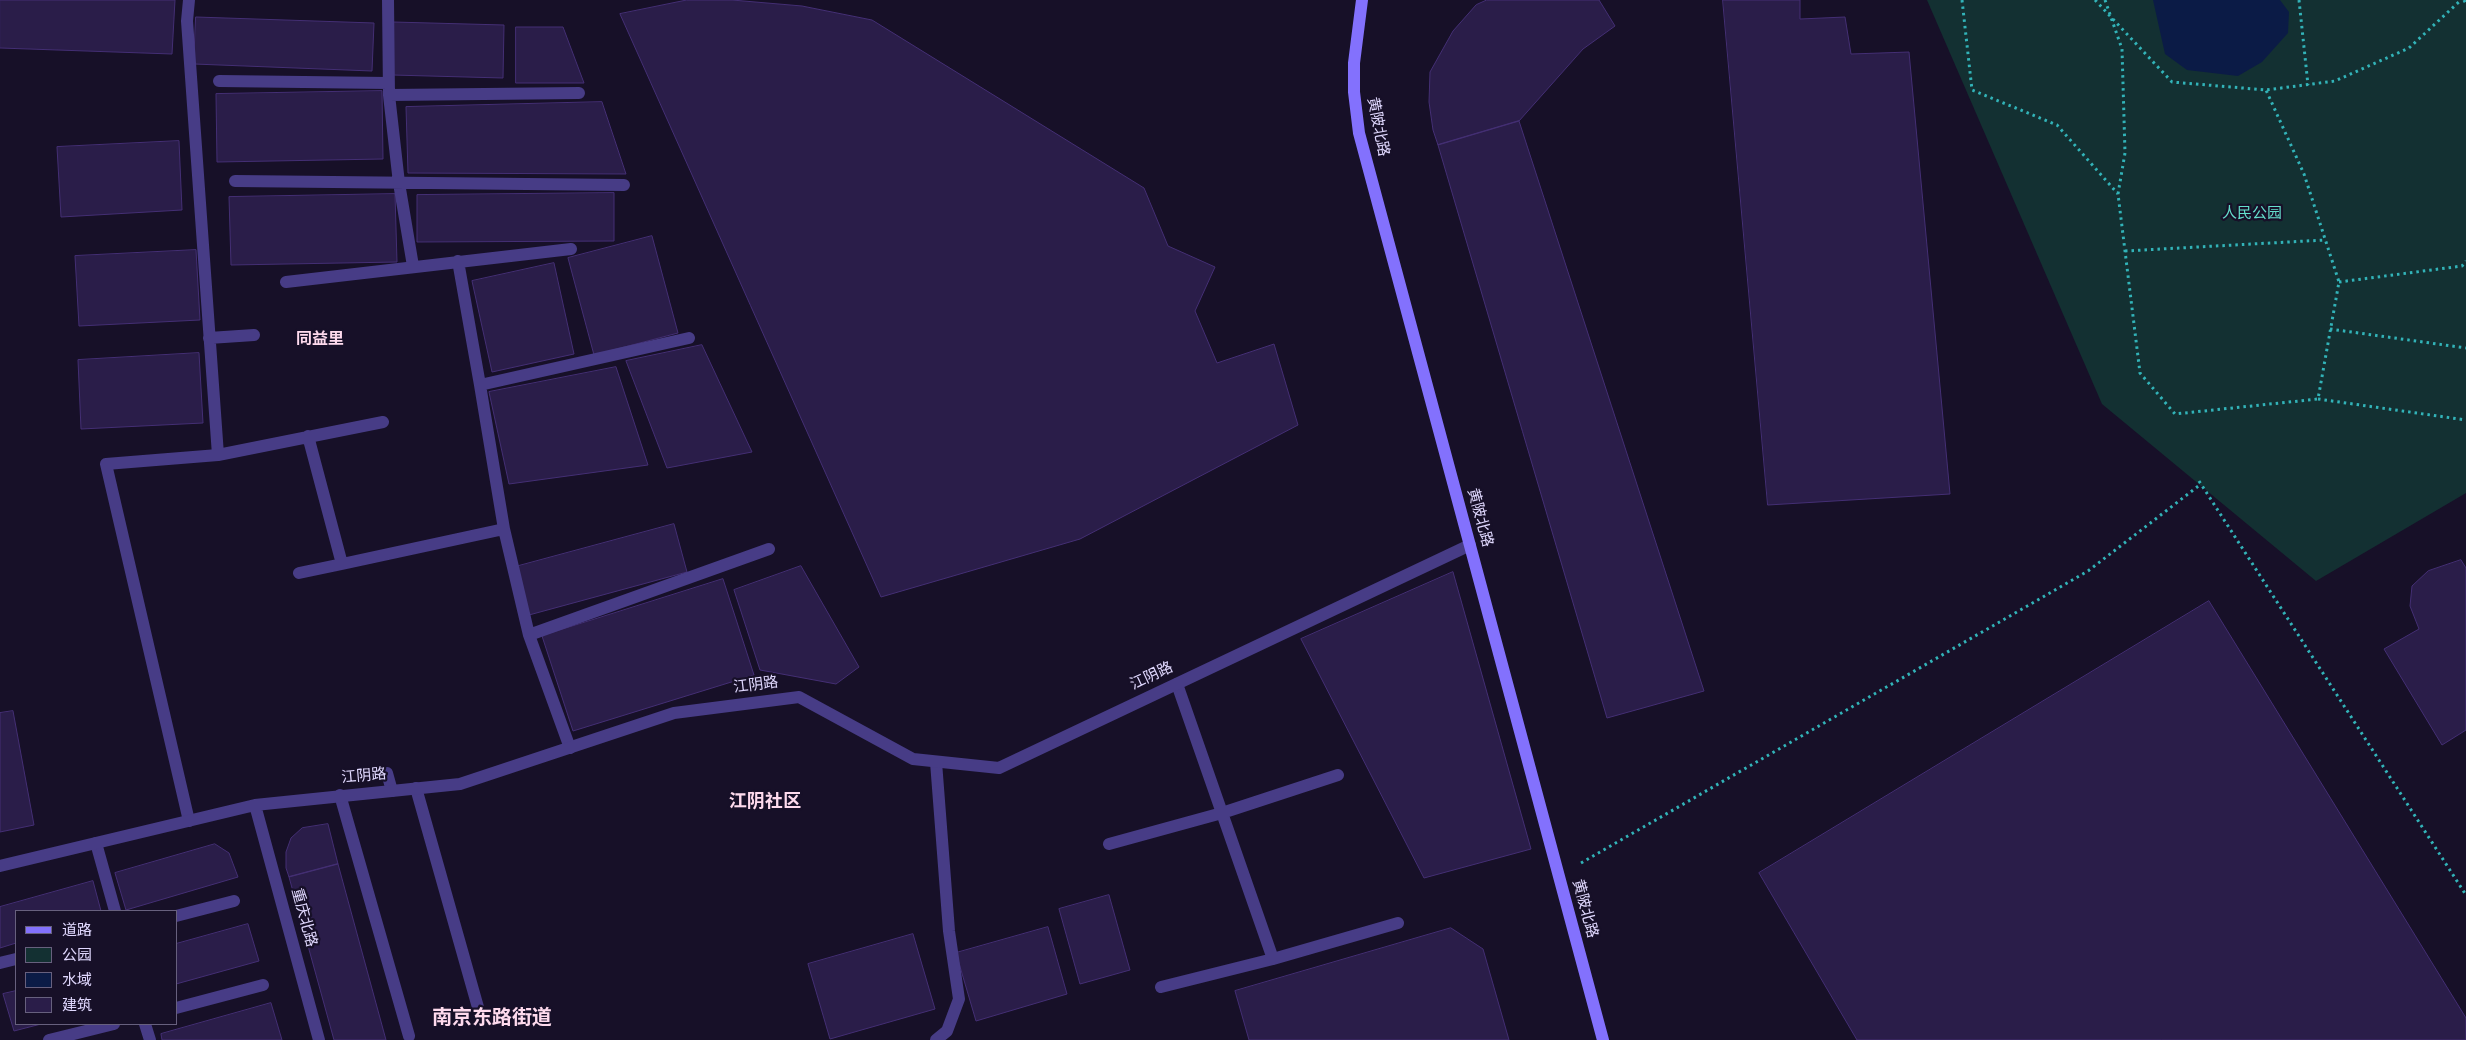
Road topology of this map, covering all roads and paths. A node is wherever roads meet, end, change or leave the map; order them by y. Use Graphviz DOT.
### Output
graph roads {
  1 [pos="189,0"];
  2 [pos="388,0"];
  3 [pos="1362,0"];
  4 [pos="1962,0"];
  5 [pos="2096,0"];
  6 [pos="2105,0"];
  7 [pos="2299,0"];
  8 [pos="2461,0"];
  9 [pos="2464,0"];
  10 [pos="2466,4"];
  11 [pos="2110,13"];
  12 [pos="219,81"];
  13 [pos="2308,85"];
  14 [pos="388,89"];
  15 [pos="2266,90"];
  16 [pos="579,93"];
  17 [pos="235,181"];
  18 [pos="399,183"];
  19 [pos="624,185"];
  20 [pos="2118,194"];
  21 [pos="2325,240"];
  22 [pos="571,249"];
  23 [pos="2125,251"];
  24 [pos="458,261"];
  25 [pos="2466,261"];
  26 [pos="413,266"];
  27 [pos="286,282"];
  28 [pos="2339,282"];
  29 [pos="2330,328"];
  30 [pos="254,335"];
  31 [pos="209,338"];
  32 [pos="689,338"];
  33 [pos="2466,348"];
  34 [pos="480,385"];
  35 [pos="2318,399"];
  36 [pos="2466,420"];
  37 [pos="383,422"];
  38 [pos="308,436"];
  39 [pos="218,455"];
  40 [pos="504,529"];
  41 [pos="1470,545"];
  42 [pos="769,549"];
  43 [pos="342,564"];
  44 [pos="300,573"];
  45 [pos="529,635"];
  46 [pos="1177,684"];
  47 [pos="570,748"];
  48 [pos="936,762"];
  49 [pos="387,773"];
  50 [pos="1338,775"];
  51 [pos="416,788"];
  52 [pos="392,791"];
  53 [pos="340,795"];
  54 [pos="255,805"];
  55 [pos="1222,813"];
  56 [pos="189,821"];
  57 [pos="96,843"];
  58 [pos="1109,844"];
  59 [pos="0,866"];
  60 [pos="1558,876"];
  61 [pos="2466,895"];
  62 [pos="234,901"];
  63 [pos="115,910"];
  64 [pos="178,915"];
  65 [pos="1398,923"];
  66 [pos="1273,958"];
  67 [pos="15,959"];
  68 [pos="0,964"];
  69 [pos="263,986"];
  70 [pos="1161,987"];
  71 [pos="178,1007"];
  72 [pos="481,1018"];
  73 [pos="110,1025"];
  74 [pos="145,1025"];
  75 [pos="410,1036"];
  76 [pos="49,1040"];
  77 [pos="150,1040"];
  78 [pos="319,1040"];
  79 [pos="936,1040"];
  80 [pos="1603,1040"];
  1 -- 31 [label="street"];
  2 -- 14 [label="street"];
  3 -- 41 [label="street, 黄陂北路"];
  4 -- 20 [label="path"];
  5 -- 11 [label="path"];
  6 -- 11 [label="path"];
  7 -- 13 [label="path"];
  8 -- 13 [label="path"];
  9 -- 10 [label="path"];
  11 -- 15 [label="path"];
  11 -- 20 [label="path"];
  12 -- 14 [label="street"];
  13 -- 15 [label="path"];
  14 -- 16 [label="street"];
  14 -- 18 [label="street"];
  15 -- 21 [label="path"];
  17 -- 18 [label="street"];
  18 -- 19 [label="street"];
  18 -- 26 [label="street"];
  20 -- 23 [label="path"];
  21 -- 23 [label="path"];
  21 -- 28 [label="path"];
  22 -- 24 [label="street"];
  23 -- 35 [label="path"];
  24 -- 26 [label="street"];
  24 -- 34 [label="street"];
  25 -- 28 [label="path"];
  26 -- 27 [label="street"];
  28 -- 29 [label="path"];
  29 -- 33 [label="path"];
  29 -- 35 [label="path"];
  30 -- 31 [label="street"];
  31 -- 39 [label="street"];
  32 -- 34 [label="street"];
  34 -- 40 [label="street"];
  35 -- 36 [label="path"];
  37 -- 38 [label="street"];
  38 -- 39 [label="street"];
  38 -- 43 [label="street"];
  39 -- 56 [label="street"];
  40 -- 43 [label="street"];
  40 -- 45 [label="street"];
  41 -- 46 [label="street, 江阴路"];
  41 -- 60 [label="street, 黄陂北路"];
  42 -- 45 [label="street"];
  43 -- 44 [label="street"];
  45 -- 47 [label="street"];
  46 -- 48 [label="street, 江阴路"];
  46 -- 55 [label="street"];
  47 -- 48 [label="street, 江阴路"];
  47 -- 51 [label="street, 江阴路"];
  48 -- 79 [label="street"];
  49 -- 52 [label="street"];
  50 -- 55 [label="street"];
  51 -- 52 [label="street, 江阴路"];
  51 -- 72 [label="street"];
  52 -- 53 [label="street, 江阴路"];
  53 -- 54 [label="street, 江阴路"];
  53 -- 75 [label="street"];
  54 -- 56 [label="street, 江阴路"];
  54 -- 78 [label="street, 重庆北路"];
  55 -- 58 [label="street"];
  55 -- 66 [label="street"];
  56 -- 57 [label="street, 江阴路"];
  57 -- 59 [label="street, 江阴路"];
  57 -- 63 [label="street"];
  60 -- 61 [label="path"];
  60 -- 80 [label="street, 黄陂北路"];
  62 -- 64 [label="street"];
  65 -- 66 [label="street"];
  66 -- 70 [label="street"];
  67 -- 68 [label="street"];
  69 -- 71 [label="street"];
  73 -- 76 [label="street"];
  74 -- 77 [label="street"];
}
